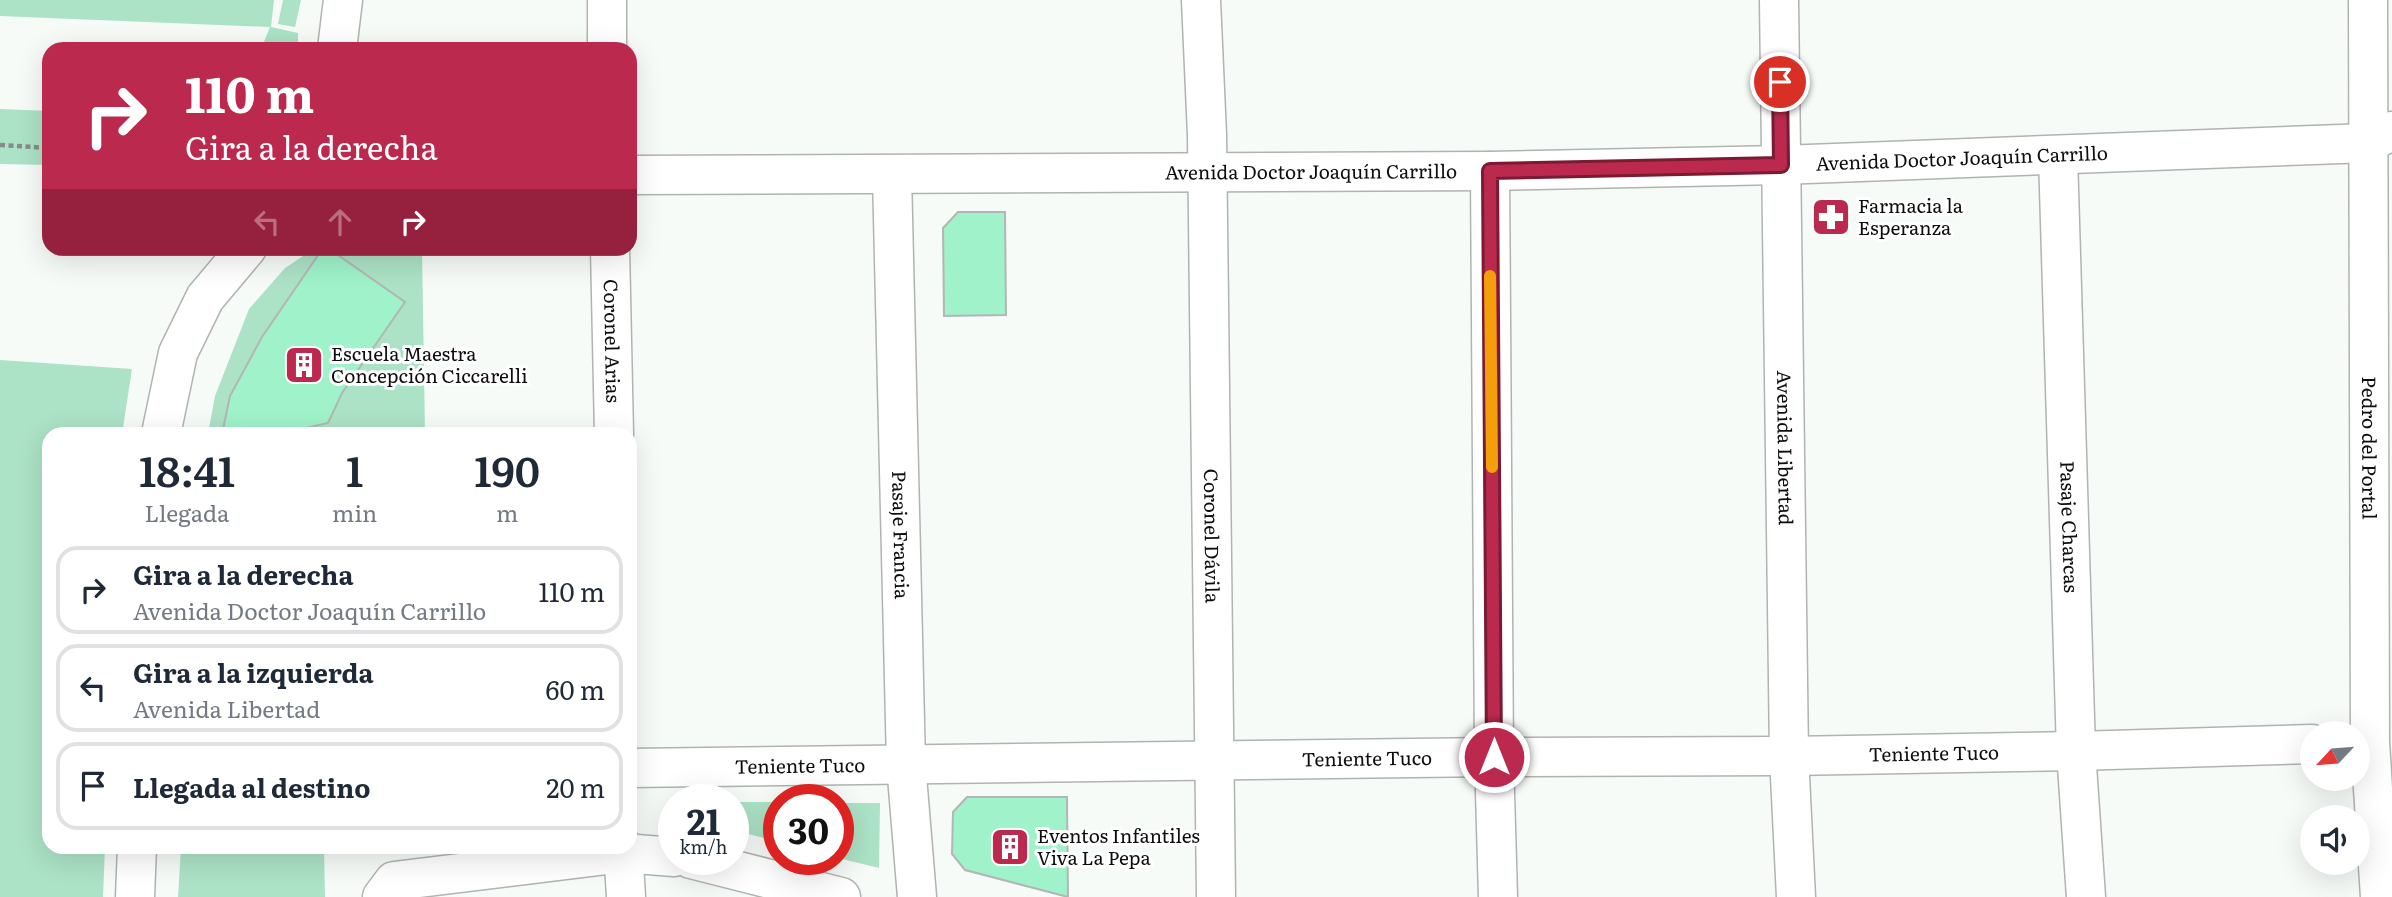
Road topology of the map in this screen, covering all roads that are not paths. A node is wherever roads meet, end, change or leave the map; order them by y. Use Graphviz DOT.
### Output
graph roads {
  1 [pos="343,0"];
  2 [pos="607,0"];
  3 [pos="1201,0"];
  4 [pos="1779,0"];
  5 [pos="2368,0"];
  6 [pos="338,42"];
  7 [pos="607,42"];
  8 [pos="2384,143"];
  9 [pos="2058,156"];
  10 [pos="1781,165"];
  11 [pos="1490,171"];
  12 [pos="1207,173"];
  13 [pos="637,175"];
  14 [pos="892,175"];
  15 [pos="240,256"];
  16 [pos="610,256"];
  17 [pos="162,427"];
  18 [pos="614,427"];
  19 [pos="2373,742"];
  20 [pos="2300,744"];
  21 [pos="2076,751"];
  22 [pos="1789,756"];
  23 [pos="1494,757"];
  24 [pos="1215,762"];
  25 [pos="906,764"];
  26 [pos="637,768"];
  27 [pos="637,852"];
  28 [pos="137,854"];
  29 [pos="599,854"];
  30 [pos="623,854"];
  31 [pos="658,855"];
  32 [pos="749,874"];
  33 [pos="388,889"];
  34 [pos="135,897"];
  35 [pos="626,897"];
  36 [pos="841,897"];
  37 [pos="917,897"];
  38 [pos="1216,897"];
  39 [pos="1497,897"];
  40 [pos="1796,897"];
  41 [pos="2086,897"];
  42 [pos="2380,897"];
  1 -- 6 [label="street"];
  2 -- 7 [label="street"];
  3 -- 12 [label="street, Coronel Dávila"];
  4 -- 10 [label="street, Avenida Libertad"];
  5 -- 8 [label="street, Pedro del Portal"];
  8 -- 9 [label="street, Avenida Doctor Joaquín Carrillo"];
  8 -- 19 [label="street, Pedro del Portal"];
  9 -- 10 [label="street, Avenida Doctor Joaquín Carrillo"];
  9 -- 21 [label="street, Pasaje Charcas"];
  10 -- 11 [label="street, Avenida Doctor Joaquín Carrillo"];
  10 -- 22 [label="street, Avenida Libertad"];
  11 -- 12 [label="street, Avenida Doctor Joaquín Carrillo"];
  11 -- 23 [label="street"];
  12 -- 14 [label="street, Avenida Doctor Joaquín Carrillo"];
  12 -- 24 [label="street, Coronel Dávila"];
  13 -- 14 [label="street, Avenida Doctor Joaquín Carrillo"];
  14 -- 25 [label="street, Pasaje Francia"];
  15 -- 17 [label="street"];
  16 -- 18 [label="street, Coronel Arias"];
  19 -- 42 [label="street, Pedro del Portal"];
  20 -- 21 [label="street, Teniente Tuco"];
  21 -- 22 [label="street, Teniente Tuco"];
  21 -- 41 [label="street, Pasaje Charcas"];
  22 -- 23 [label="street, Teniente Tuco"];
  22 -- 40 [label="street, Avenida Libertad"];
  23 -- 24 [label="street, Teniente Tuco"];
  23 -- 39 [label="street"];
  24 -- 25 [label="street, Teniente Tuco"];
  24 -- 38 [label="street, Coronel Dávila"];
  25 -- 26 [label="street, Teniente Tuco"];
  25 -- 37 [label="street, Pasaje Francia"];
  27 -- 31 [label="street"];
  28 -- 34 [label="street"];
  29 -- 33 [label="street"];
  30 -- 35 [label="street"];
  32 -- 36 [label="street"];
}
